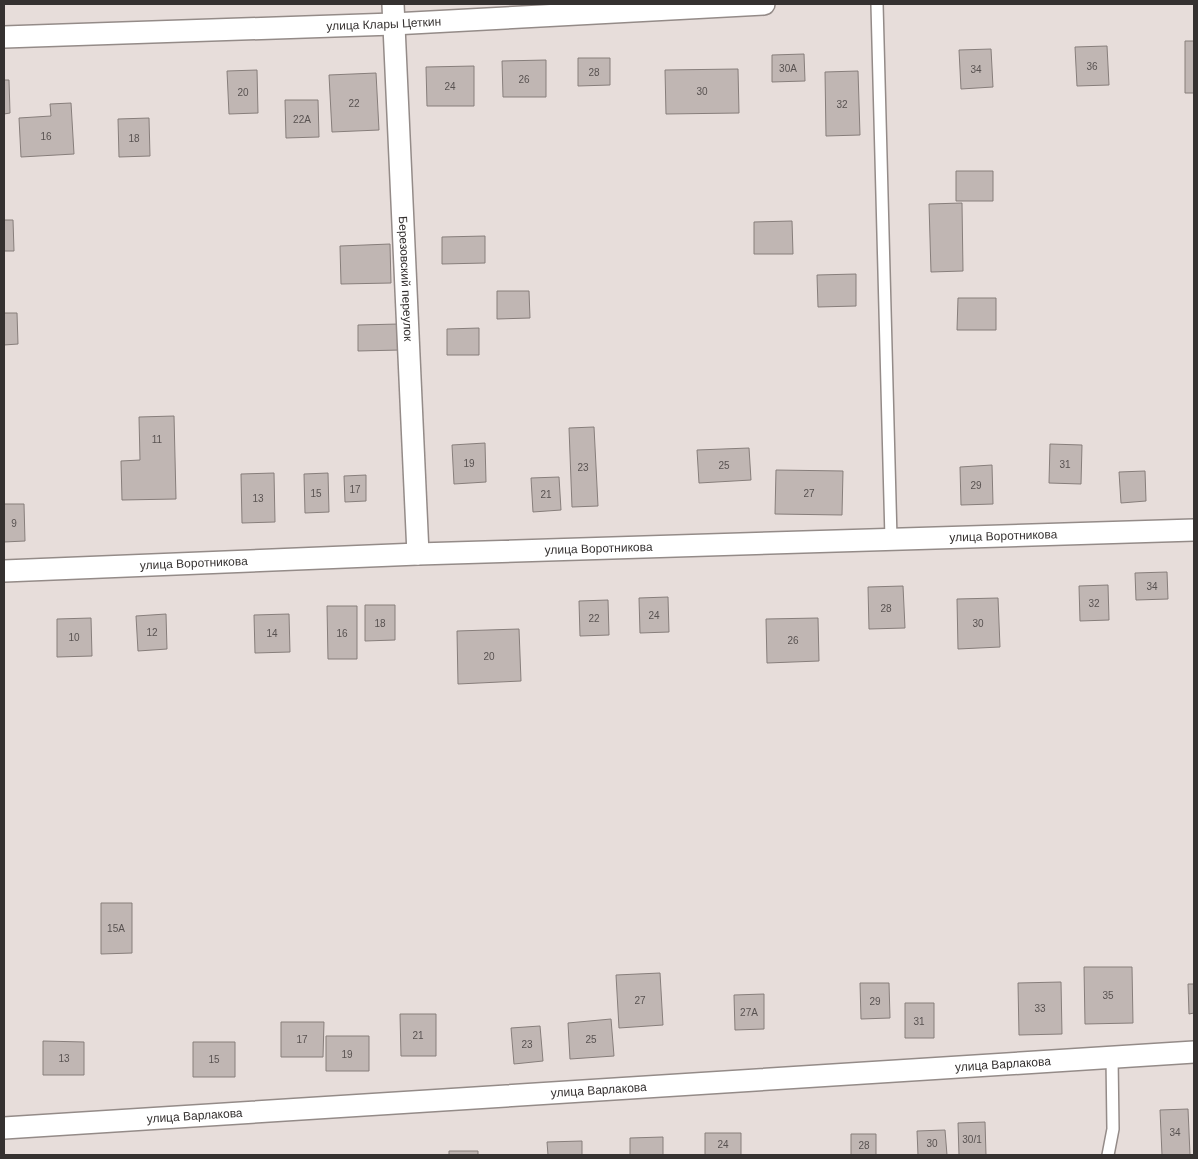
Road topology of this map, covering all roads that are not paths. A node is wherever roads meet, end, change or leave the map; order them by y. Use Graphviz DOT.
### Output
graph roads {
  1 [pos="764,4"];
  2 [pos="877,4"];
  3 [pos="393,14"];
  4 [pos="4,37"];
  5 [pos="1194,530"];
  6 [pos="891,539"];
  7 [pos="418,554"];
  8 [pos="4,571"];
  9 [pos="1194,1052"];
  10 [pos="1112,1057"];
  11 [pos="4,1128"];
  12 [pos="1108,1155"];
  1 -- 3 [label="street, улица Клары Цеткин"];
  2 -- 6 [label="lane"];
  3 -- 4 [label="street, улица Клары Цеткин"];
  3 -- 7 [label="street, Березовский переулок"];
  5 -- 6 [label="street, улица Воротникова"];
  6 -- 7 [label="street, улица Воротникова"];
  7 -- 8 [label="street, улица Воротникова"];
  9 -- 10 [label="street, улица Варлакова"];
  10 -- 11 [label="street, улица Варлакова"];
  10 -- 12 [label="lane"];
}
